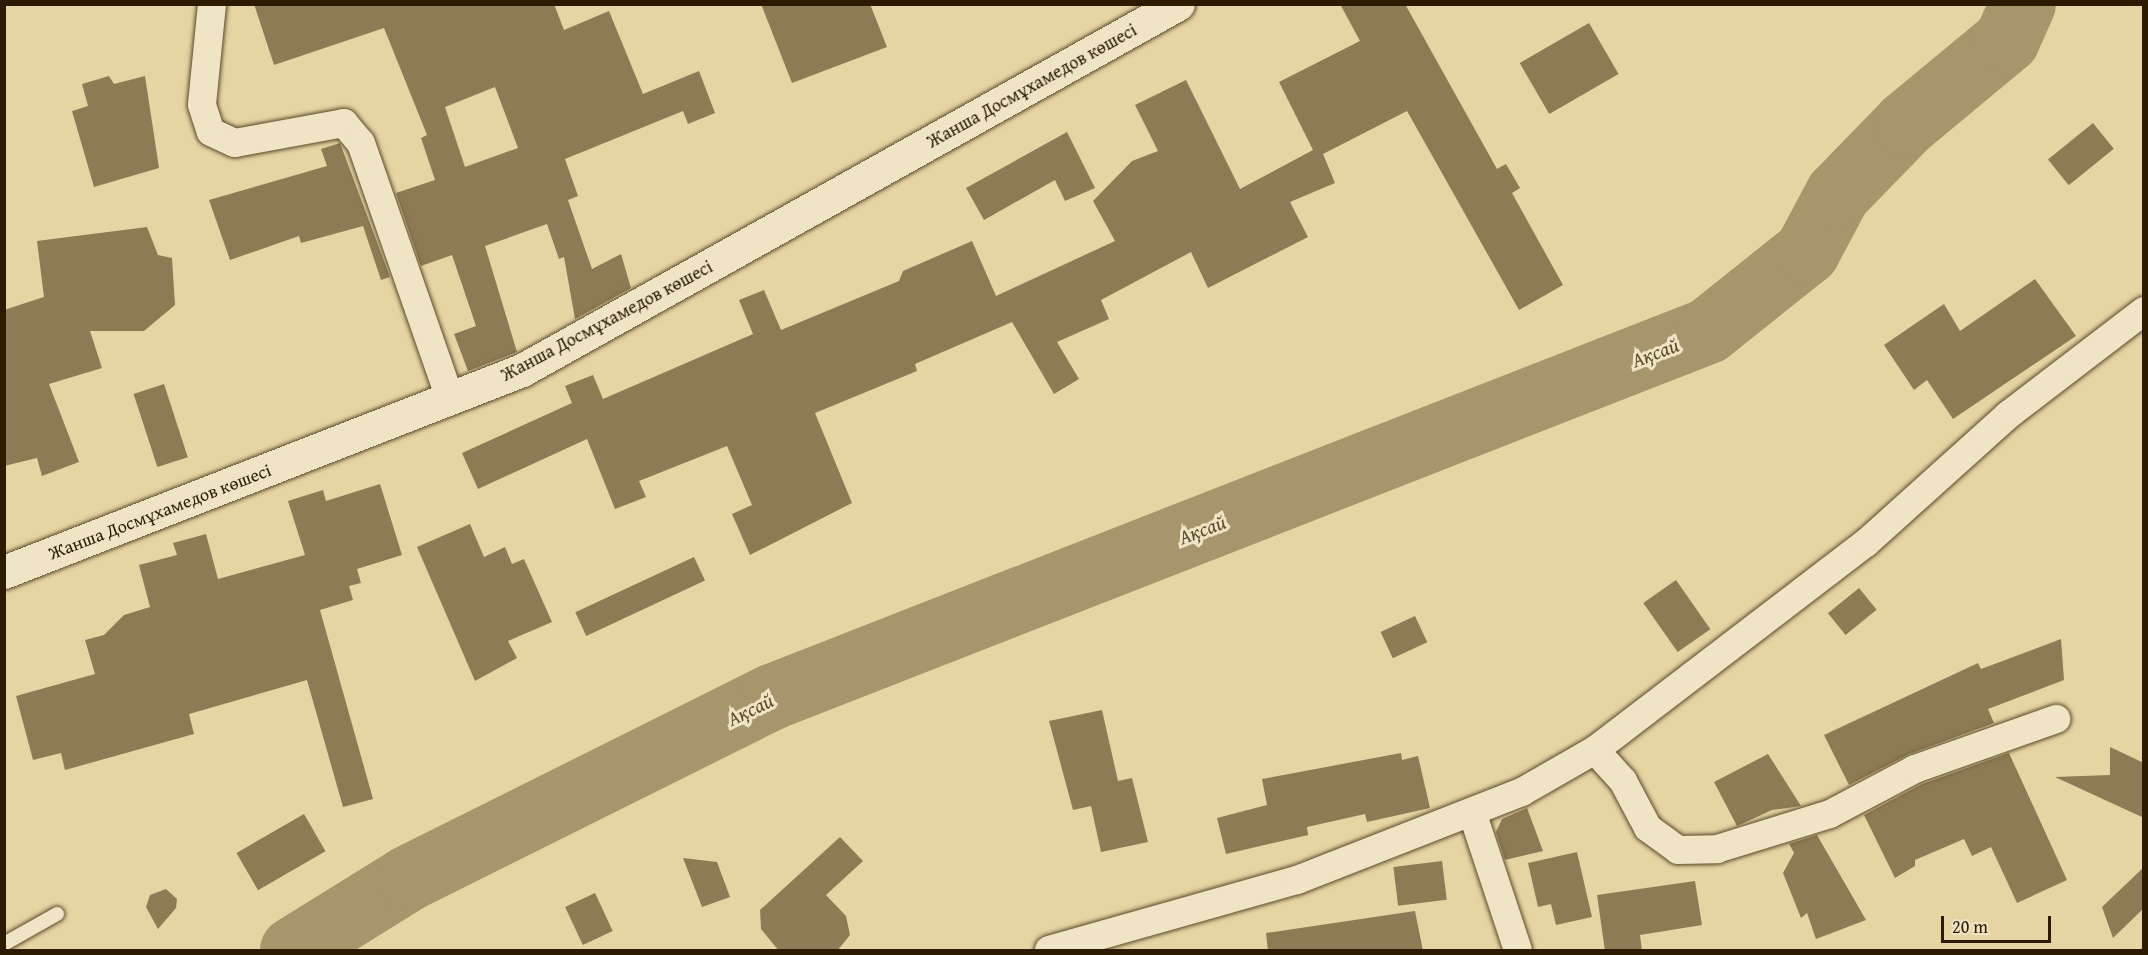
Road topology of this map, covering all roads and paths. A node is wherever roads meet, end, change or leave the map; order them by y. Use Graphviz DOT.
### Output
graph roads {
  1 [pos="212,4"];
  2 [pos="1178,4"];
  3 [pos="2144,311"];
  4 [pos="450,399"];
  5 [pos="4,572"];
  6 [pos="2056,719"];
  7 [pos="1595,750"];
  8 [pos="1472,812"];
  9 [pos="57,914"];
  10 [pos="4,944"];
  11 [pos="1049,951"];
  12 [pos="1518,951"];
  1 -- 4 [label="street"];
  2 -- 4 [label="street, Жанша Досмұхамедов көшесі"];
  3 -- 7 [label="street"];
  4 -- 5 [label="street, Жанша Досмұхамедов көшесі"];
  6 -- 7 [label="street"];
  7 -- 8 [label="street"];
  8 -- 11 [label="street"];
  8 -- 12 [label="street"];
  9 -- 10 [label="lane"];
}
